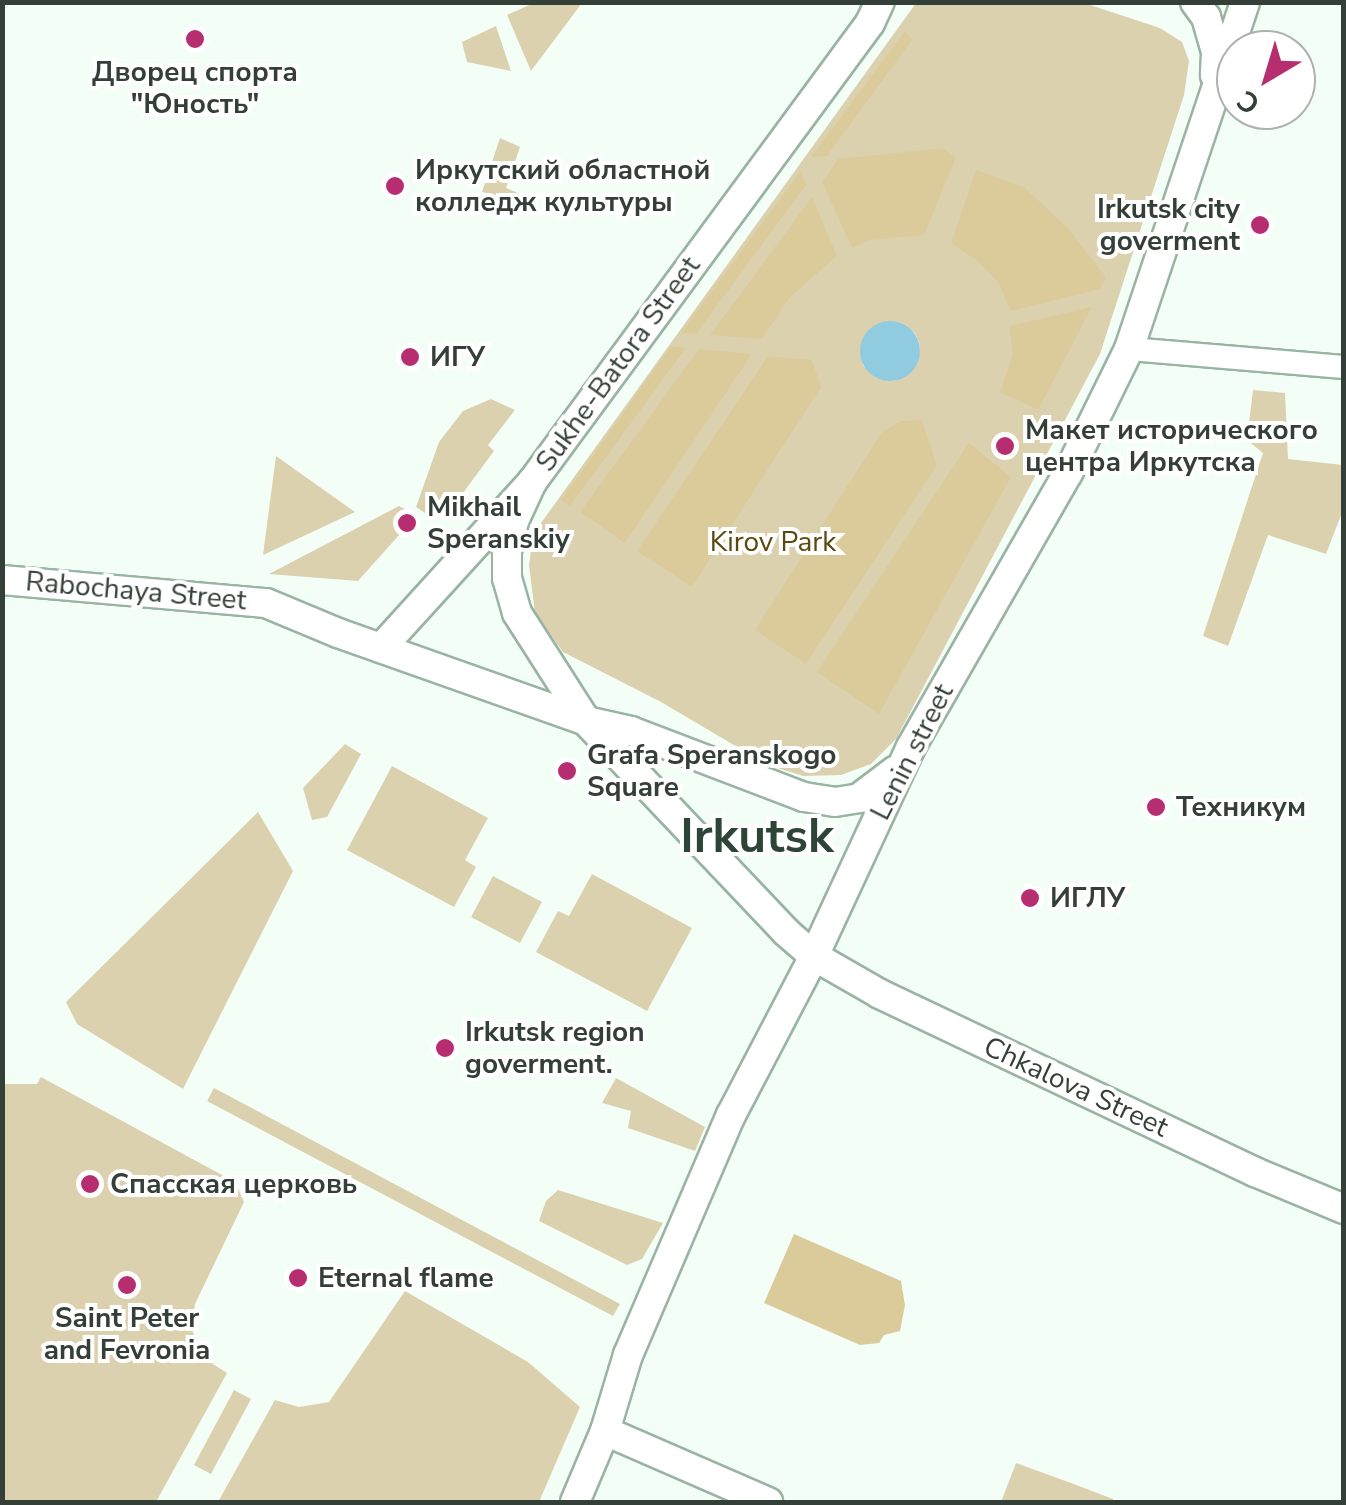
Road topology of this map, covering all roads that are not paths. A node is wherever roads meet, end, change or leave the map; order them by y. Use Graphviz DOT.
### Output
graph roads {
  1 [pos="1195,2"];
  2 [pos="1245,2"];
  3 [pos="878,9"];
  4 [pos="1215,97"];
  5 [pos="1129,349"];
  6 [pos="1344,367"];
  7 [pos="532,482"];
  8 [pos="2,580"];
  9 [pos="381,648"];
  10 [pos="586,721"];
  11 [pos="901,766"];
  12 [pos="814,956"];
  13 [pos="1344,1209"];
  14 [pos="605,1431"];
  15 [pos="575,1502"];
  16 [pos="768,1502"];
  1 -- 4 [label="main road"];
  2 -- 4 [label="main road, Lenin street"];
  3 -- 7 [label="main road, Sukhe-Batora Street"];
  4 -- 5 [label="main road, Lenin street"];
  5 -- 6 [label="street"];
  5 -- 11 [label="main road, Lenin street"];
  7 -- 9 [label="main road"];
  7 -- 10 [label="main road, Chkalova Street"];
  8 -- 9 [label="main road, Rabochaya Street"];
  9 -- 10 [label="main road, Rabochaya Street"];
  10 -- 11 [label="main road, Rabochaya Street"];
  10 -- 12 [label="main road, Chkalova Street"];
  11 -- 12 [label="main road, Lenin street"];
  12 -- 13 [label="main road, Chkalova Street"];
  12 -- 14 [label="main road, Lenin street"];
  14 -- 15 [label="main road, Lenin street"];
  14 -- 16 [label="main road"];
}
